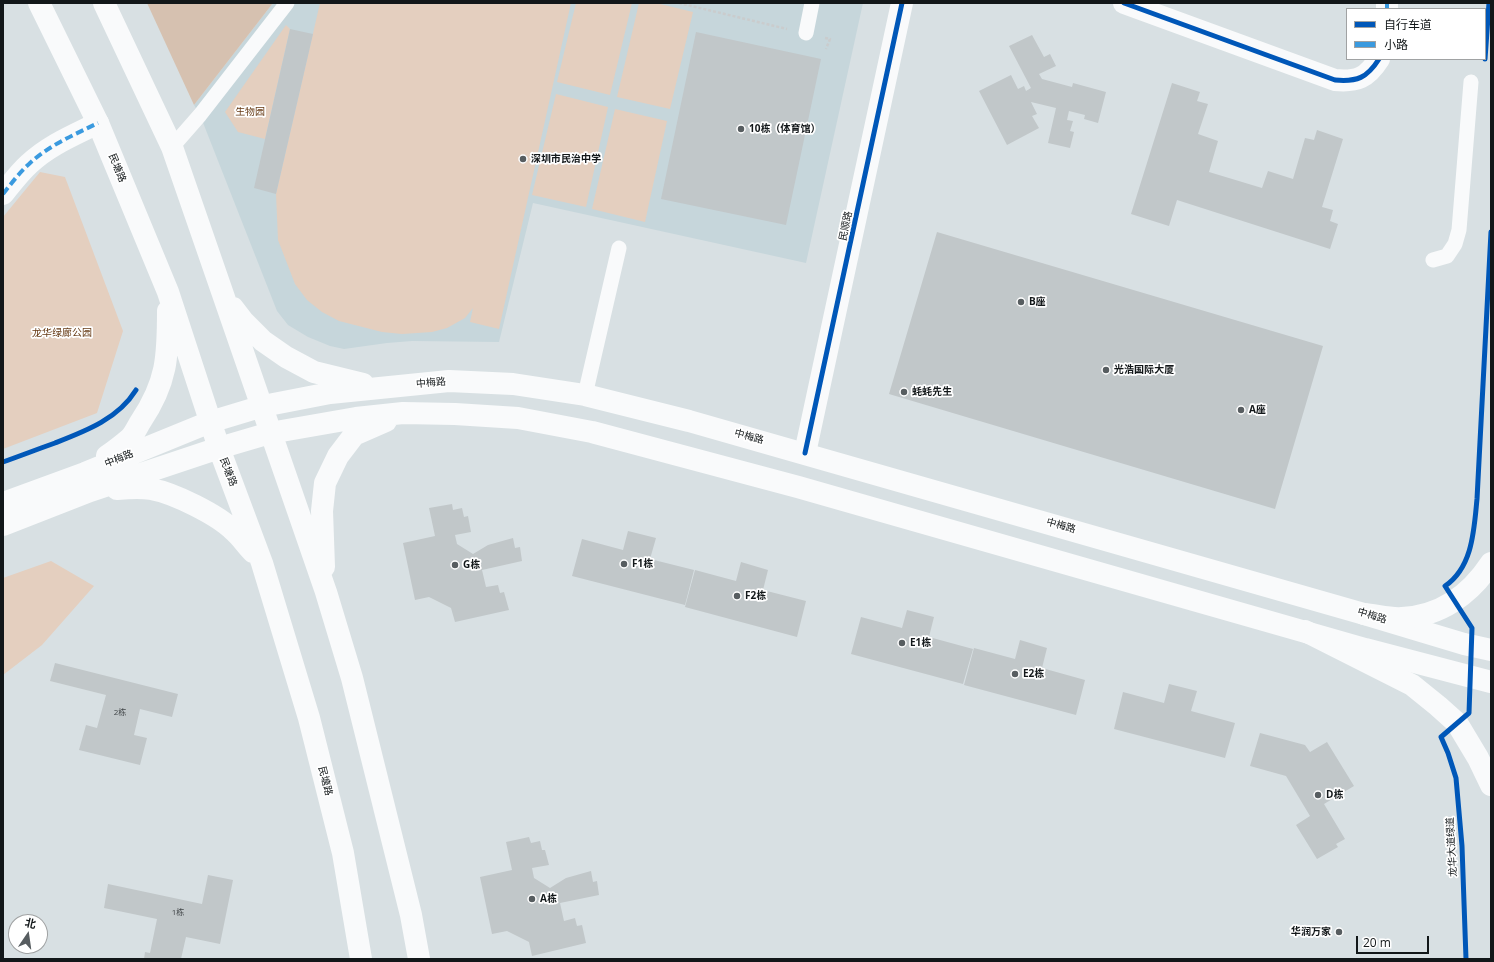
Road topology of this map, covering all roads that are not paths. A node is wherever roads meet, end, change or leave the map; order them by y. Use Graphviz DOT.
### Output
graph roads {
  1 [pos="39,3"];
  2 [pos="104,3"];
  3 [pos="287,3"];
  4 [pos="812,3"];
  5 [pos="902,3"];
  6 [pos="1124,3"];
  7 [pos="806,33"];
  8 [pos="1378,60"];
  9 [pos="1471,82"];
  10 [pos="98,123"];
  11 [pos="172,147"];
  12 [pos="3,194"];
  13 [pos="619,248"];
  14 [pos="1433,260"];
  15 [pos="222,291"];
  16 [pos="168,292"];
  17 [pos="378,387"];
  18 [pos="585,395"];
  19 [pos="263,406"];
  20 [pos="403,413"];
  21 [pos="210,422"];
  22 [pos="270,433"];
  23 [pos="219,448"];
  24 [pos="805,453"];
  25 [pos="88,482"];
  26 [pos="3,503"];
  27 [pos="3,525"];
  28 [pos="262,563"];
  29 [pos="1491,563"];
  30 [pos="326,592"];
  31 [pos="1364,614"];
  32 [pos="1305,631"];
  33 [pos="1491,650"];
  34 [pos="1491,682"];
  35 [pos="1491,785"];
  36 [pos="361,959"];
  37 [pos="420,959"];
  1 -- 10 [label="main road, 民塘路"];
  2 -- 11 [label="main road"];
  3 -- 11 [label="lane"];
  4 -- 7 [label="lane"];
  5 -- 24 [label="main road, 民顺路"];
  6 -- 8 [label="main road"];
  9 -- 14 [label="lane"];
  10 -- 12 [label="main road"];
  10 -- 16 [label="main road, 民塘路"];
  11 -- 15 [label="main road"];
  13 -- 18 [label="lane"];
  15 -- 17 [label="main road"];
  15 -- 19 [label="main road"];
  16 -- 21 [label="main road, 民塘路"];
  16 -- 25 [label="main road"];
  17 -- 18 [label="main road, 中梅路"];
  17 -- 19 [label="main road, 中梅路"];
  18 -- 24 [label="main road, 中梅路"];
  19 -- 21 [label="main road, 中梅路"];
  19 -- 22 [label="main road"];
  20 -- 22 [label="main road, 中梅路"];
  20 -- 30 [label="main road"];
  20 -- 32 [label="main road, 中梅路"];
  21 -- 23 [label="main road, 民塘路"];
  21 -- 25 [label="main road, 中梅路"];
  22 -- 23 [label="main road, 中梅路"];
  22 -- 30 [label="main road"];
  23 -- 25 [label="main road, 中梅路"];
  23 -- 28 [label="main road, 民塘路"];
  24 -- 31 [label="main road, 中梅路"];
  25 -- 26 [label="main road, 中梅路"];
  25 -- 27 [label="main road, 中梅路"];
  25 -- 28 [label="main road"];
  28 -- 36 [label="main road, 民塘路"];
  29 -- 31 [label="main road"];
  30 -- 37 [label="main road"];
  31 -- 33 [label="main road, 中梅路"];
  32 -- 34 [label="main road, 中梅路"];
  32 -- 35 [label="main road"];
}
